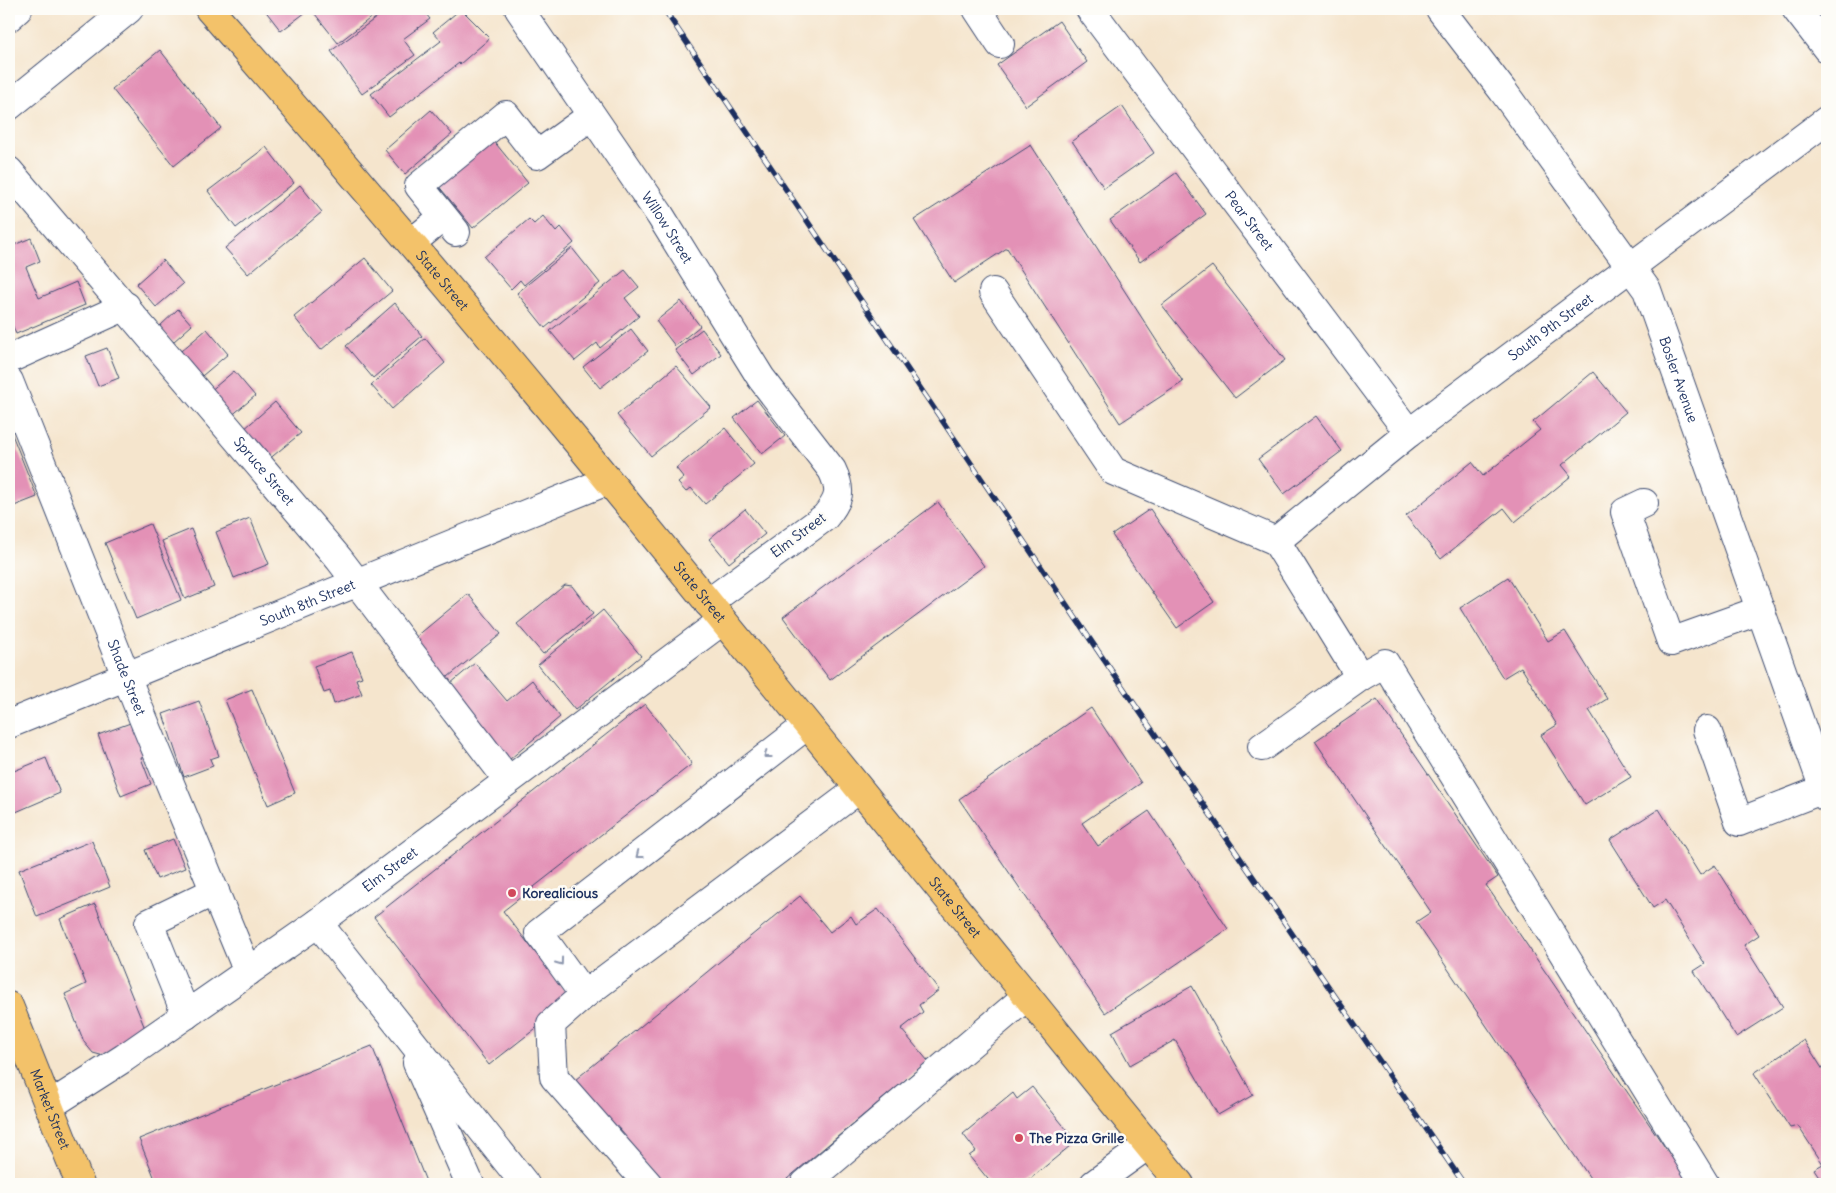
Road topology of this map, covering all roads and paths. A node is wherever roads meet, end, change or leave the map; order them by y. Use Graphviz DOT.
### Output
graph roads {
  1 [pos="18,9"];
  2 [pos="129,9"];
  3 [pos="209,9"];
  4 [pos="519,9"];
  5 [pos="977,9"];
  6 [pos="1090,9"];
  7 [pos="1440,9"];
  8 [pos="1796,9"];
  9 [pos="9,17"];
  10 [pos="1000,44"];
  11 [pos="1827,49"];
  12 [pos="9,106"];
  13 [pos="592,116"];
  14 [pos="1827,120"];
  15 [pos="9,171"];
  16 [pos="411,243"];
  17 [pos="1631,267"];
  18 [pos="993,292"];
  19 [pos="126,306"];
  20 [pos="9,359"];
  21 [pos="9,381"];
  22 [pos="1409,433"];
  23 [pos="815,447"];
  24 [pos="607,481"];
  25 [pos="1644,503"];
  26 [pos="1276,541"];
  27 [pos="358,583"];
  28 [pos="1761,610"];
  29 [pos="715,612"];
  30 [pos="1360,677"];
  31 [pos="127,678"];
  32 [pos="9,724"];
  33 [pos="806,726"];
  34 [pos="1707,730"];
  35 [pos="1262,747"];
  36 [pos="508,780"];
  37 [pos="859,789"];
  38 [pos="1826,794"];
  39 [pos="215,891"];
  40 [pos="318,923"];
  41 [pos="248,972"];
  42 [pos="584,995"];
  43 [pos="1027,996"];
  44 [pos="9,1006"];
  45 [pos="186,1015"];
  46 [pos="401,1027"];
  47 [pos="49,1106"];
  48 [pos="1148,1145"];
  49 [pos="80,1184"];
  50 [pos="470,1184"];
  51 [pos="525,1184"];
  52 [pos="648,1184"];
  53 [pos="805,1184"];
  54 [pos="1094,1184"];
  55 [pos="1180,1184"];
  56 [pos="1705,1184"];
  1 -- 9 [label="street"];
  2 -- 12 [label="street"];
  3 -- 16 [label="main road, State Street"];
  4 -- 13 [label="street, Willow Street"];
  5 -- 10 [label="street"];
  6 -- 22 [label="street, Pear Street"];
  7 -- 17 [label="street, Bosler Avenue"];
  8 -- 11 [label="street"];
  13 -- 16 [label="street"];
  13 -- 23 [label="street, Willow Street"];
  14 -- 17 [label="street, South 9th Street"];
  15 -- 19 [label="street, Spruce Street"];
  16 -- 24 [label="main road, State Street"];
  17 -- 22 [label="street, South 9th Street"];
  17 -- 28 [label="street, Bosler Avenue"];
  18 -- 26 [label="street"];
  19 -- 20 [label="street"];
  19 -- 27 [label="street, Spruce Street"];
  21 -- 31 [label="street, Shade Street"];
  22 -- 26 [label="street, South 9th Street"];
  23 -- 29 [label="street, Elm Street"];
  24 -- 27 [label="street, South 8th Street"];
  24 -- 29 [label="main road, State Street"];
  25 -- 28 [label="street"];
  26 -- 30 [label="street"];
  27 -- 31 [label="street, South 8th Street"];
  27 -- 36 [label="street, Spruce Street"];
  28 -- 38 [label="street, Bosler Avenue"];
  29 -- 33 [label="main road, State Street"];
  29 -- 36 [label="street, Elm Street"];
  30 -- 35 [label="street"];
  30 -- 56 [label="street"];
  31 -- 32 [label="street, South 8th Street"];
  31 -- 39 [label="street, Shade Street"];
  33 -- 37 [label="main road, State Street"];
  33 -- 42 [label="street, one-way"];
  34 -- 38 [label="street"];
  36 -- 40 [label="street, Elm Street"];
  37 -- 42 [label="street"];
  37 -- 43 [label="main road, State Street"];
  39 -- 41 [label="street, Shade Street"];
  39 -- 45 [label="street"];
  40 -- 41 [label="street, Elm Street"];
  40 -- 46 [label="street"];
  41 -- 45 [label="street, Elm Street"];
  42 -- 52 [label="street"];
  43 -- 48 [label="main road, State Street"];
  43 -- 53 [label="street"];
  44 -- 47 [label="main road, Market Street"];
  45 -- 47 [label="street, Elm Street"];
  46 -- 50 [label="street"];
  46 -- 51 [label="street"];
  47 -- 49 [label="main road, Market Street"];
  48 -- 54 [label="street"];
  48 -- 55 [label="main road, State Street"];
}
